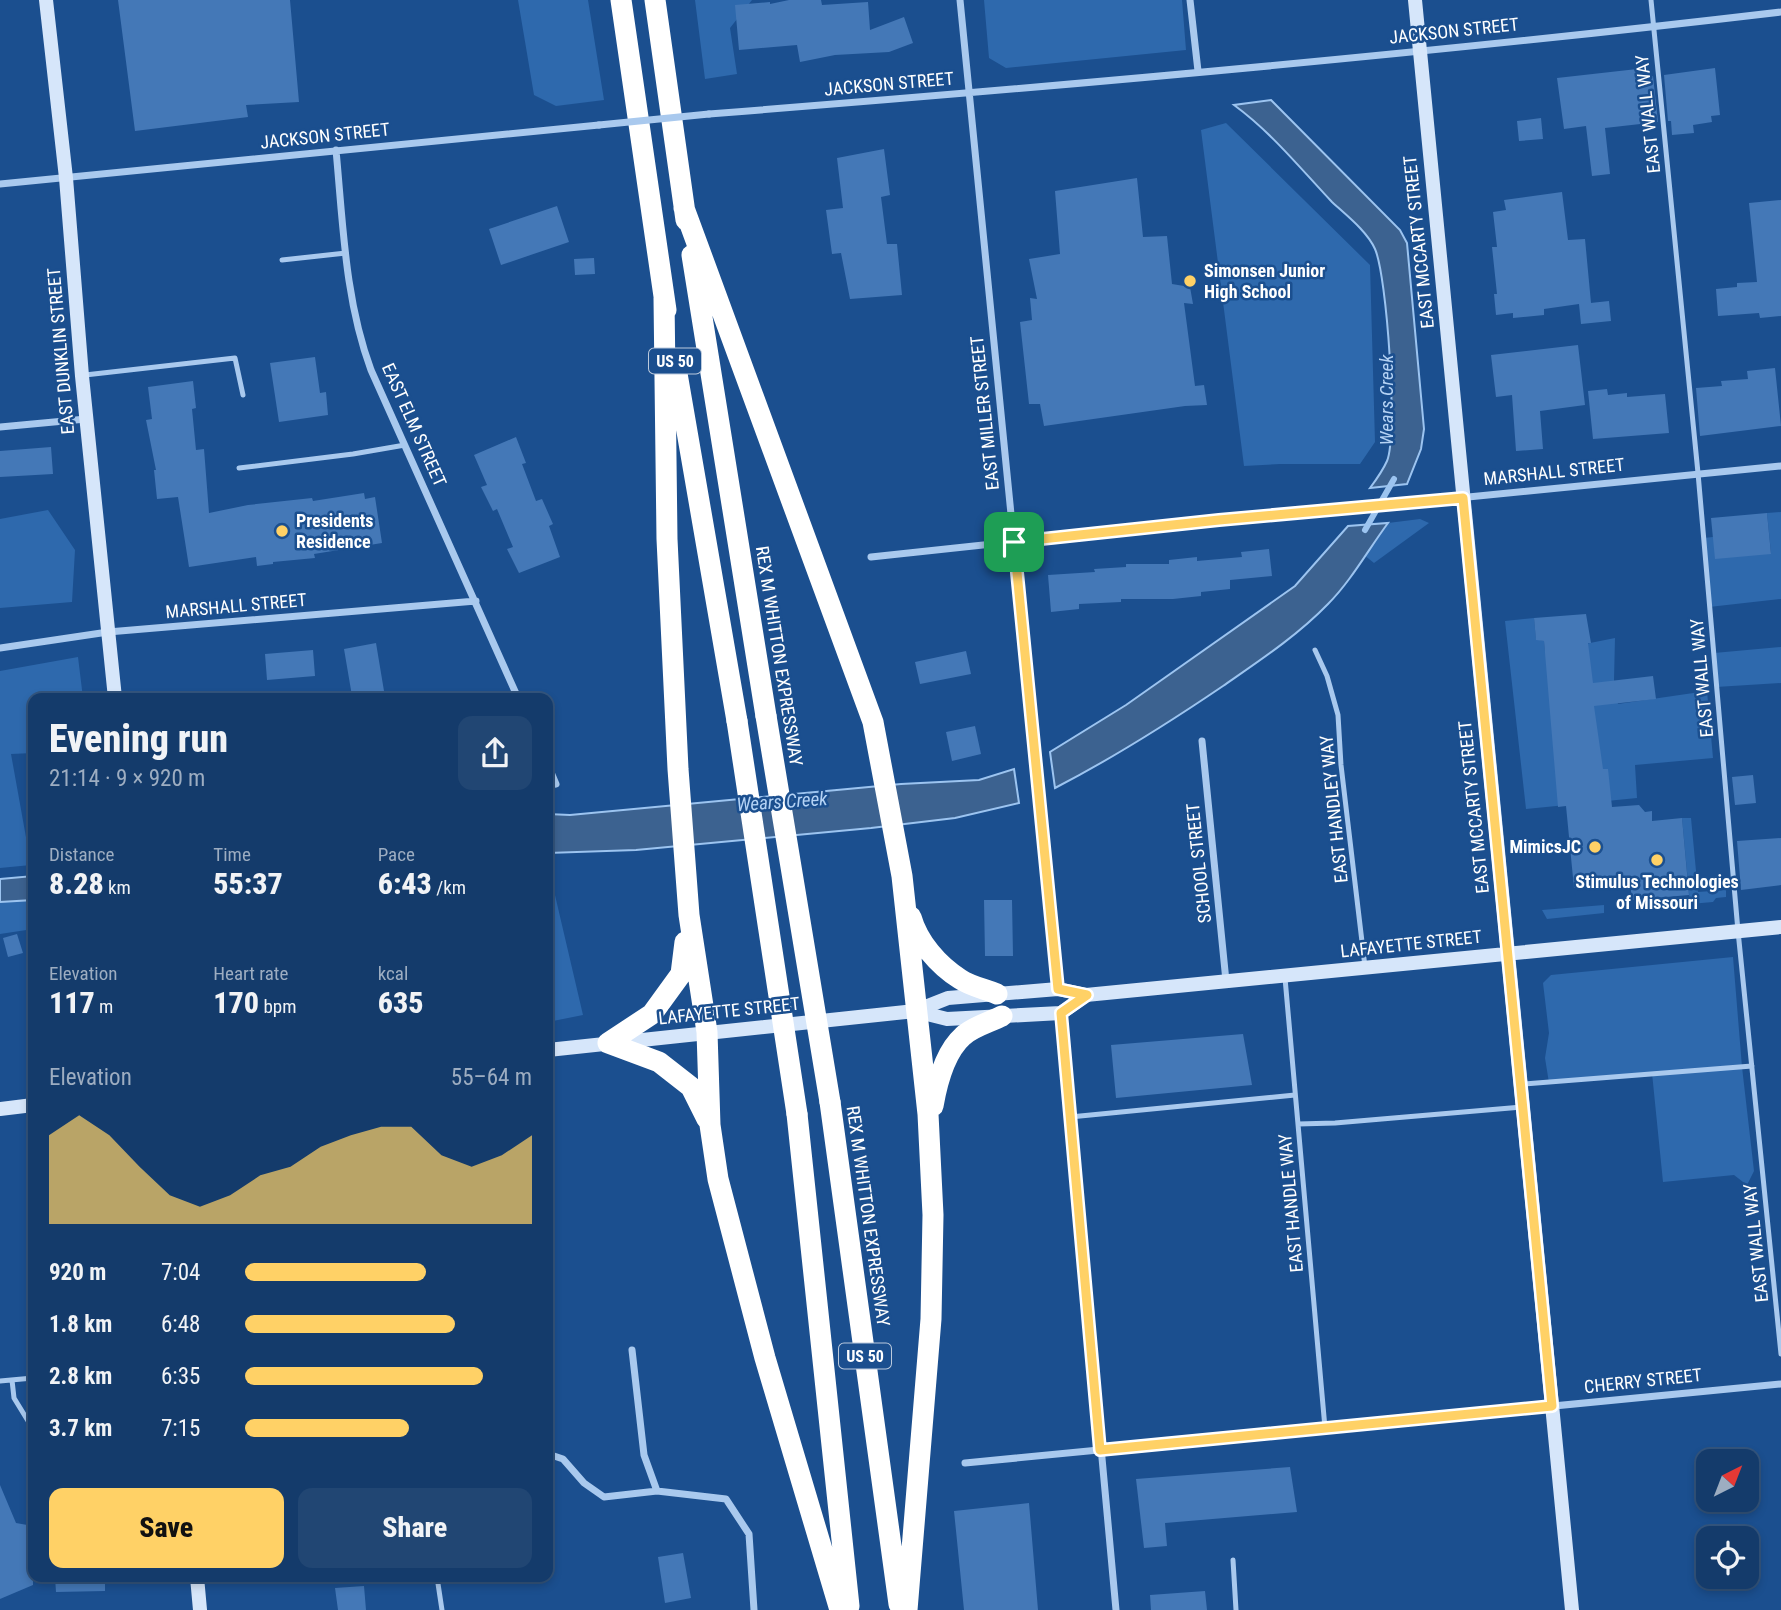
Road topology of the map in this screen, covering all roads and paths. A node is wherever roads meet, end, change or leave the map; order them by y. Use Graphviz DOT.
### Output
graph roads {
  1 [pos="46,0"];
  2 [pos="621,0"];
  3 [pos="655,0"];
  4 [pos="960,0"];
  5 [pos="1191,0"];
  6 [pos="1415,0"];
  7 [pos="1651,0"];
  8 [pos="1781,12"];
  9 [pos="1654,27"];
  10 [pos="1420,50"];
  11 [pos="1198,71"];
  12 [pos="969,93"];
  13 [pos="336,150"];
  14 [pos="66,178"];
  15 [pos="0,184"];
  16 [pos="684,208"];
  17 [pos="346,253"];
  18 [pos="282,260"];
  19 [pos="664,298"];
  20 [pos="82,376"];
  21 [pos="243,395"];
  22 [pos="86,419"];
  23 [pos="0,427"];
  24 [pos="405,445"];
  25 [pos="1781,466"];
  26 [pos="239,468"];
  27 [pos="1698,473"];
  28 [pos="1463,498"];
  29 [pos="1014,542"];
  30 [pos="871,557"];
  31 [pos="476,601"];
  32 [pos="108,632"];
  33 [pos="0,648"];
  34 [pos="1315,650"];
  35 [pos="114,693"];
  36 [pos="517,693"];
  37 [pos="1202,741"];
  38 [pos="553,777"];
  39 [pos="556,784"];
  40 [pos="902,883"];
  41 [pos="689,915"];
  42 [pos="1781,927"];
  43 [pos="1738,931"];
  44 [pos="1508,954"];
  45 [pos="1366,968"];
  46 [pos="1285,975"];
  47 [pos="1226,982"];
  48 [pos="1058,989"];
  49 [pos="997,994"];
  50 [pos="1087,995"];
  51 [pos="915,1010"];
  52 [pos="1061,1013"];
  53 [pos="1002,1016"];
  54 [pos="707,1032"];
  55 [pos="608,1043"];
  56 [pos="553,1049"];
  57 [pos="1752,1066"];
  58 [pos="1520,1084"];
  59 [pos="1295,1095"];
  60 [pos="28,1105"];
  61 [pos="1523,1107"];
  62 [pos="0,1108"];
  63 [pos="1070,1117"];
  64 [pos="1298,1124"];
  65 [pos="710,1125"];
  66 [pos="929,1128"];
  67 [pos="632,1350"];
  68 [pos="1781,1354"];
  69 [pos="28,1378"];
  70 [pos="12,1380"];
  71 [pos="0,1381"];
  72 [pos="1781,1384"];
  73 [pos="1552,1406"];
  74 [pos="28,1421"];
  75 [pos="1325,1428"];
  76 [pos="1100,1450"];
  77 [pos="553,1456"];
  78 [pos="965,1463"];
  79 [pos="657,1491"];
  80 [pos="1233,1560"];
  81 [pos="197,1582"];
  82 [pos="438,1582"];
  83 [pos="200,1610"];
  84 [pos="442,1610"];
  85 [pos="754,1610"];
  86 [pos="840,1610"];
  87 [pos="849,1610"];
  88 [pos="900,1610"];
  89 [pos="907,1610"];
  90 [pos="1116,1610"];
  91 [pos="1236,1610"];
  92 [pos="1572,1610"];
  1 -- 14 [label="main road, EAST DUNKLIN STREET"];
  2 -- 19 [label="highway, US 50"];
  3 -- 16 [label="highway, REX M WHITTON EXPRESSWAY / US 50"];
  4 -- 12 [label="street, EAST MILLER STREET"];
  5 -- 11 [label="street"];
  6 -- 10 [label="main road, EAST MCCARTY STREET"];
  7 -- 9 [label="lane, EAST WALL WAY"];
  8 -- 9 [label="street, JACKSON STREET"];
  9 -- 10 [label="street, JACKSON STREET"];
  9 -- 27 [label="lane, EAST WALL WAY"];
  10 -- 11 [label="street, JACKSON STREET"];
  10 -- 28 [label="main road, EAST MCCARTY STREET"];
  11 -- 12 [label="street, JACKSON STREET"];
  12 -- 13 [label="street, JACKSON STREET, bridge"];
  12 -- 29 [label="street, EAST MILLER STREET"];
  13 -- 14 [label="street, JACKSON STREET"];
  13 -- 17 [label="street, EAST ELM STREET"];
  14 -- 15 [label="street, JACKSON STREET"];
  14 -- 20 [label="main road, EAST DUNKLIN STREET"];
  16 -- 40 [label="highway"];
  16 -- 88 [label="highway, REX M WHITTON EXPRESSWAY / US 50, bridge"];
  17 -- 18 [label="lane"];
  17 -- 24 [label="street, EAST ELM STREET"];
  19 -- 41 [label="highway"];
  19 -- 87 [label="highway, US 50, bridge"];
  20 -- 21 [label="lane"];
  20 -- 22 [label="main road, EAST DUNKLIN STREET"];
  22 -- 23 [label="street"];
  22 -- 32 [label="main road, EAST DUNKLIN STREET"];
  24 -- 26 [label="lane"];
  24 -- 31 [label="street, EAST ELM STREET"];
  25 -- 27 [label="street, MARSHALL STREET"];
  27 -- 28 [label="street, MARSHALL STREET"];
  27 -- 43 [label="lane, EAST WALL WAY"];
  28 -- 29 [label="street, MARSHALL STREET"];
  28 -- 44 [label="main road, EAST MCCARTY STREET"];
  29 -- 30 [label="street, MARSHALL STREET"];
  29 -- 48 [label="street, EAST MILLER STREET"];
  31 -- 32 [label="street, MARSHALL STREET"];
  31 -- 36 [label="street, EAST ELM STREET"];
  32 -- 33 [label="street, MARSHALL STREET"];
  32 -- 35 [label="main road, EAST DUNKLIN STREET"];
  34 -- 45 [label="lane, EAST HANDLEY WAY"];
  37 -- 47 [label="street, SCHOOL STREET"];
  38 -- 39 [label="street"];
  40 -- 49 [label="highway"];
  40 -- 51 [label="highway"];
  41 -- 54 [label="highway"];
  41 -- 55 [label="highway"];
  42 -- 43 [label="main road, LAFAYETTE STREET"];
  43 -- 44 [label="main road, LAFAYETTE STREET"];
  43 -- 57 [label="lane, EAST WALL WAY"];
  44 -- 45 [label="main road, LAFAYETTE STREET"];
  44 -- 58 [label="main road, EAST MCCARTY STREET"];
  45 -- 46 [label="main road, LAFAYETTE STREET"];
  46 -- 47 [label="main road, LAFAYETTE STREET"];
  46 -- 59 [label="lane, EAST HANDLE WAY"];
  47 -- 50 [label="main road, LAFAYETTE STREET"];
  48 -- 49 [label="main road, LAFAYETTE STREET"];
  48 -- 50 [label="main road, LAFAYETTE STREET"];
  49 -- 51 [label="main road, LAFAYETTE STREET"];
  50 -- 52 [label="main road, LAFAYETTE STREET"];
  51 -- 53 [label="main road, LAFAYETTE STREET"];
  51 -- 54 [label="main road, LAFAYETTE STREET"];
  51 -- 66 [label="highway"];
  52 -- 53 [label="main road, LAFAYETTE STREET"];
  52 -- 63 [label="street"];
  53 -- 66 [label="highway"];
  54 -- 55 [label="main road, LAFAYETTE STREET"];
  54 -- 65 [label="highway"];
  55 -- 56 [label="main road, LAFAYETTE STREET"];
  55 -- 65 [label="highway"];
  57 -- 58 [label="lane"];
  57 -- 68 [label="lane, EAST WALL WAY"];
  58 -- 61 [label="main road, EAST MCCARTY STREET"];
  59 -- 63 [label="lane"];
  59 -- 64 [label="lane, EAST HANDLE WAY"];
  60 -- 62 [label="main road"];
  61 -- 64 [label="lane"];
  61 -- 73 [label="main road, EAST MCCARTY STREET"];
  63 -- 76 [label="street"];
  64 -- 75 [label="lane, EAST HANDLE WAY"];
  65 -- 86 [label="highway"];
  66 -- 89 [label="highway"];
  67 -- 79 [label="street"];
  69 -- 70 [label="lane"];
  70 -- 71 [label="lane"];
  70 -- 74 [label="lane"];
  72 -- 73 [label="street, CHERRY STREET"];
  73 -- 75 [label="street, CHERRY STREET"];
  73 -- 92 [label="main road, EAST MCCARTY STREET"];
  75 -- 76 [label="street, CHERRY STREET"];
  76 -- 78 [label="street, CHERRY STREET"];
  76 -- 90 [label="street"];
  77 -- 79 [label="street"];
  79 -- 85 [label="street"];
  80 -- 91 [label="lane"];
  81 -- 83 [label="main road"];
  82 -- 84 [label="lane"];
}
